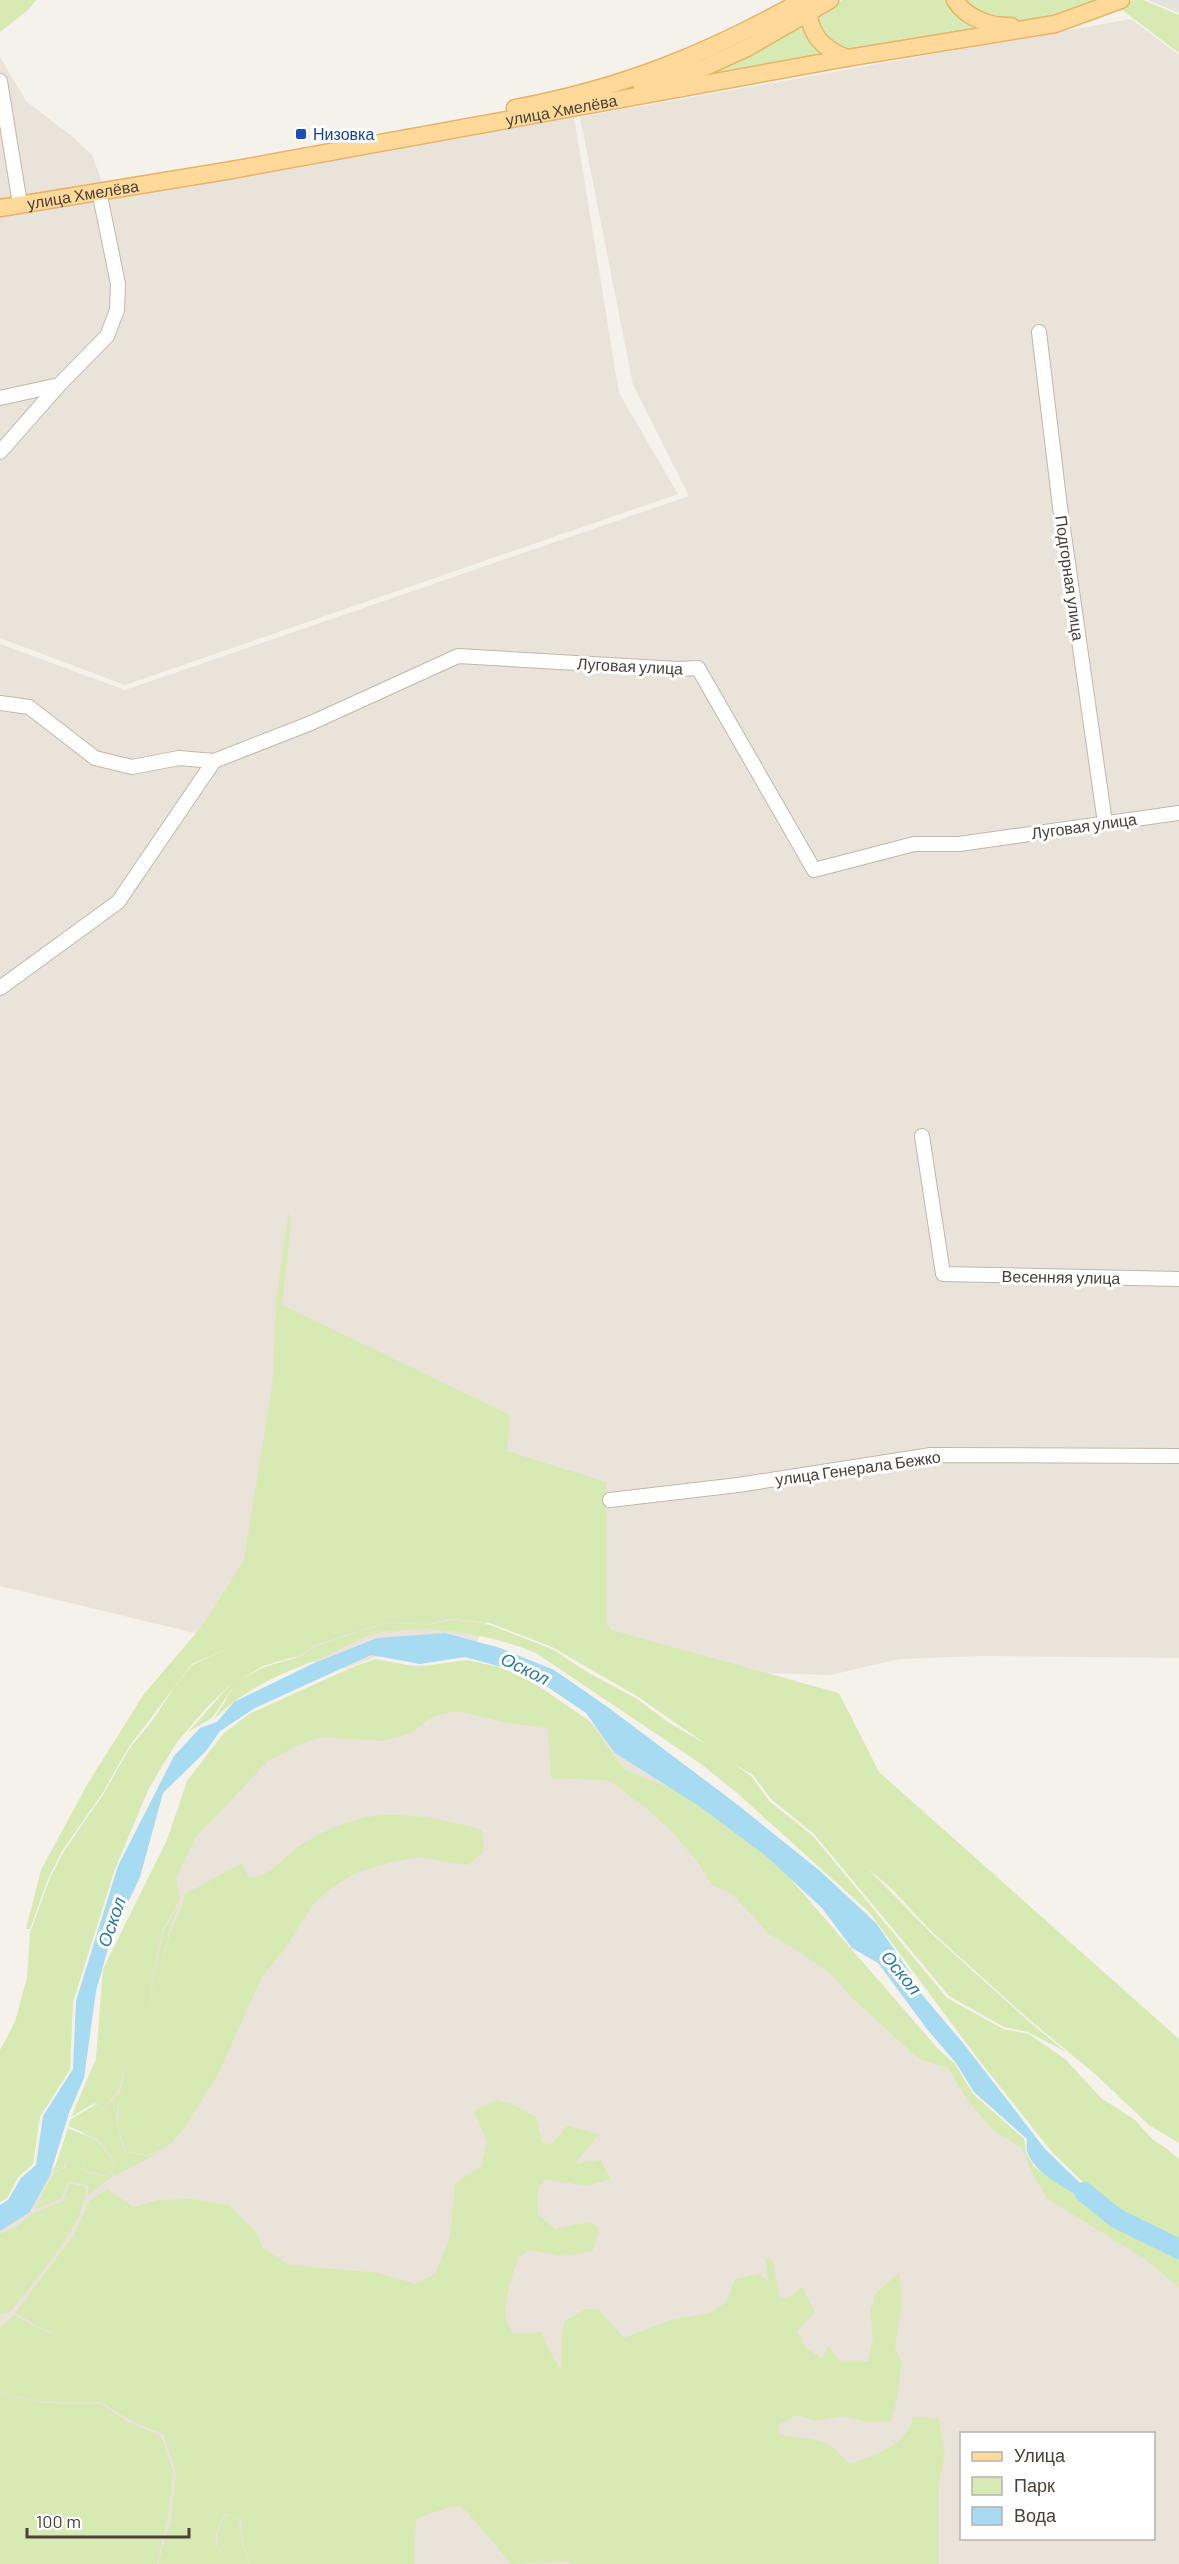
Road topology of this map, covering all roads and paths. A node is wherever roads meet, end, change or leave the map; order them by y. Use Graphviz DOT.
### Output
graph roads {
  1 [pos="830,0"];
  2 [pos="955,0"];
  3 [pos="1106,0"];
  4 [pos="1121,0"];
  5 [pos="807,5"];
  6 [pos="847,58"];
  7 [pos="0,81"];
  8 [pos="576,108"];
  9 [pos="99,190"];
  10 [pos="20,204"];
  11 [pos="0,208"];
  12 [pos="1039,332"];
  13 [pos="58,385"];
  14 [pos="0,398"];
  15 [pos="0,452"];
  16 [pos="0,703"];
  17 [pos="214,762"];
  18 [pos="1179,813"];
  19 [pos="1105,823"];
  20 [pos="0,988"];
  21 [pos="922,1136"];
  22 [pos="1179,1279"];
  23 [pos="1179,1456"];
  24 [pos="610,1500"];
  1 -- 5 [label="main road"];
  2 -- 3 [label="main road"];
  4 -- 6 [label="main road, улица Хмелёва"];
  5 -- 6 [label="main road"];
  5 -- 8 [label="main road"];
  5 -- 9 [label="main road"];
  6 -- 8 [label="main road, улица Хмелёва"];
  7 -- 10 [label="street"];
  8 -- 9 [label="main road, улица Хмелёва"];
  9 -- 10 [label="main road, улица Хмелёва"];
  9 -- 13 [label="street"];
  10 -- 11 [label="main road, улица Хмелёва"];
  12 -- 19 [label="street, Подгорная улица"];
  13 -- 14 [label="street"];
  13 -- 15 [label="street"];
  16 -- 17 [label="street, Луговая улица"];
  17 -- 19 [label="street, Луговая улица"];
  17 -- 20 [label="street"];
  18 -- 19 [label="street, Луговая улица"];
  21 -- 22 [label="street, Весенняя улица"];
  23 -- 24 [label="street, улица Генерала Бежко"];
}
